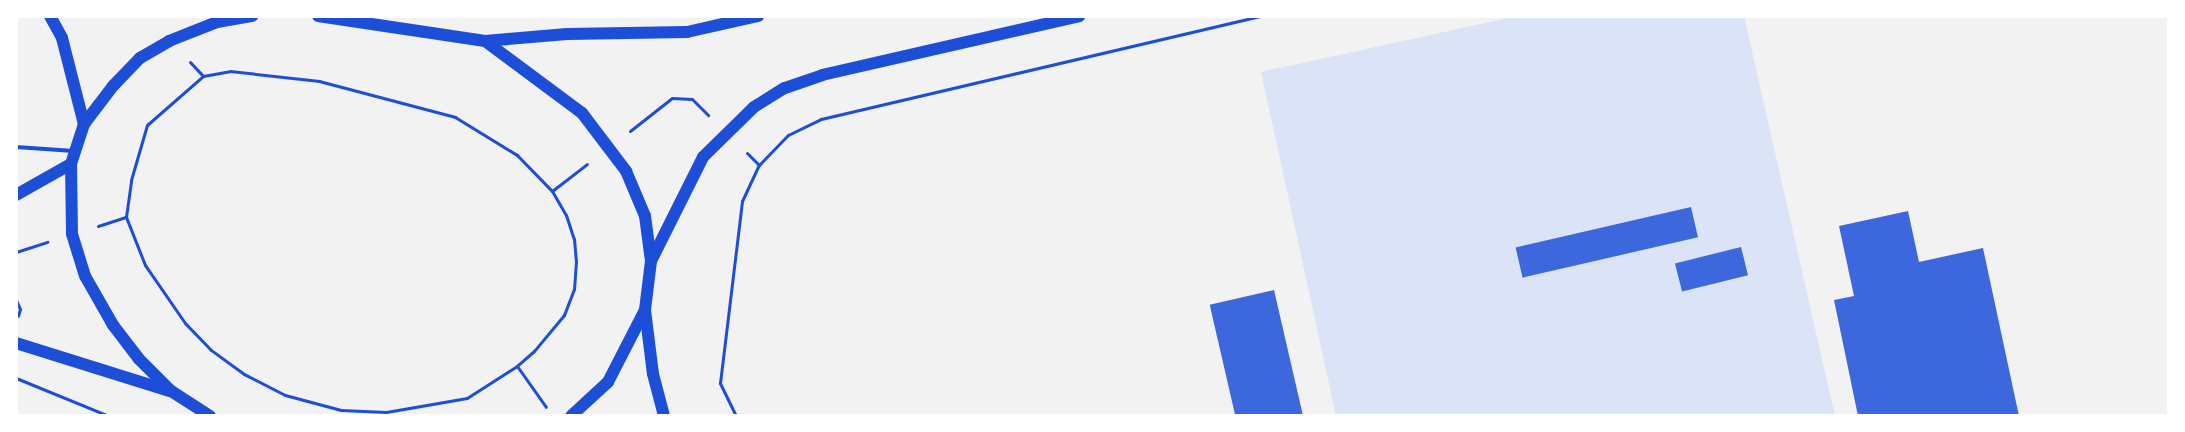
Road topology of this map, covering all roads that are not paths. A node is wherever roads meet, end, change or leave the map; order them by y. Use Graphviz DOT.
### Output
graph roads {
  1 [pos="50,16"];
  2 [pos="252,16"];
  3 [pos="318,16"];
  4 [pos="758,16"];
  5 [pos="1080,16"];
  6 [pos="484,41"];
  7 [pos="84,124"];
  8 [pos="16,147"];
  9 [pos="75,152"];
  10 [pos="71,164"];
  11 [pos="16,196"];
  12 [pos="651,261"];
  13 [pos="646,310"];
  14 [pos="16,342"];
  15 [pos="171,391"];
  16 [pos="210,416"];
  17 [pos="571,416"];
  18 [pos="664,416"];
  1 -- 7 [label="main road"];
  2 -- 7 [label="main road"];
  3 -- 6 [label="main road"];
  4 -- 6 [label="main road"];
  5 -- 12 [label="main road"];
  6 -- 12 [label="main road"];
  7 -- 9 [label="main road"];
  8 -- 9 [label="lane"];
  9 -- 10 [label="main road"];
  10 -- 11 [label="main road"];
  10 -- 15 [label="main road"];
  12 -- 13 [label="main road"];
  13 -- 17 [label="main road"];
  13 -- 18 [label="main road"];
  14 -- 15 [label="main road"];
  15 -- 16 [label="main road"];
}
